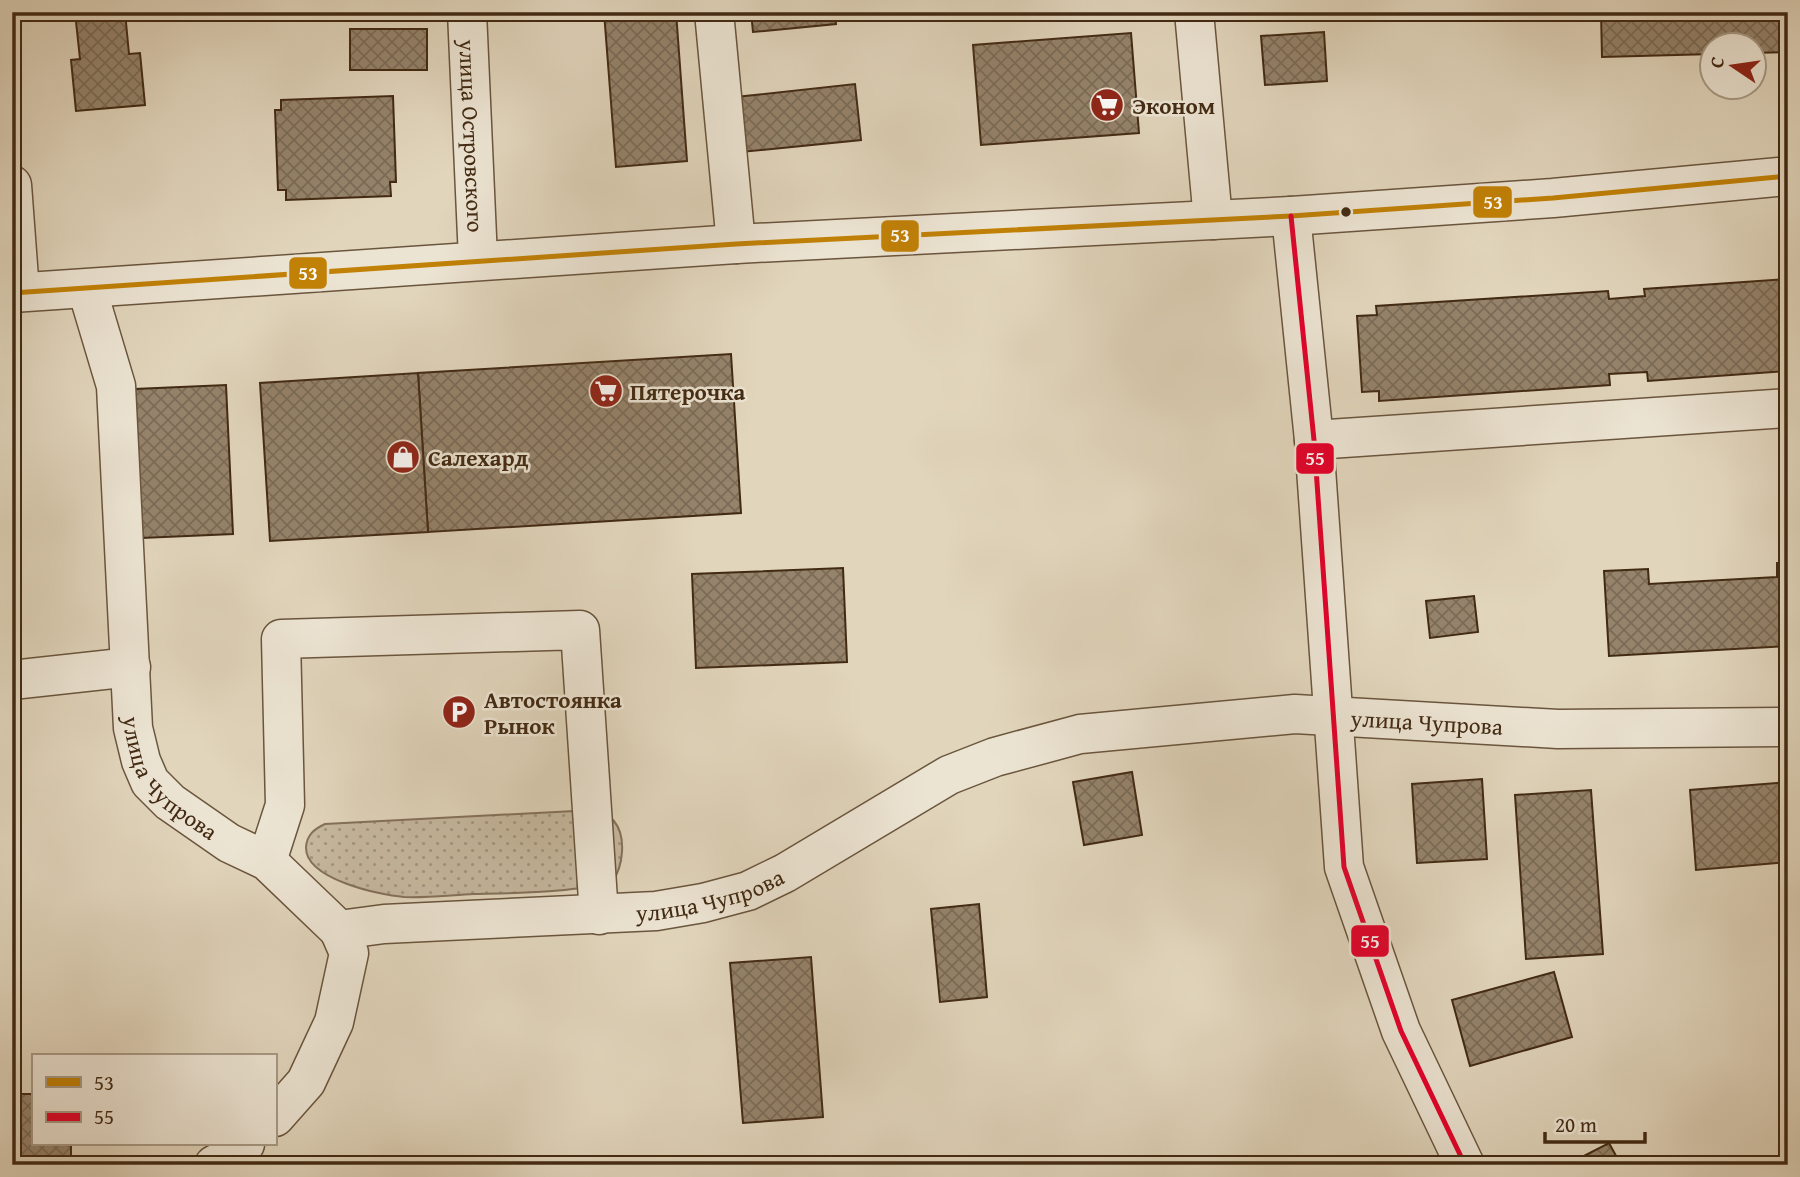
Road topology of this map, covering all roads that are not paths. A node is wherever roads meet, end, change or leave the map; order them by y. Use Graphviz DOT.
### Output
graph roads {
  1 [pos="467,12"];
  2 [pos="714,12"];
  3 [pos="1194,12"];
  4 [pos="1788,176"];
  5 [pos="12,185"];
  6 [pos="1291,216"];
  7 [pos="1213,220"];
  8 [pos="736,244"];
  9 [pos="478,259"];
  10 [pos="86,289"];
  11 [pos="16,293"];
  12 [pos="1788,408"];
  13 [pos="1314,440"];
  14 [pos="131,667"];
  15 [pos="12,680"];
  16 [pos="1332,716"];
  17 [pos="1788,727"];
  18 [pos="267,861"];
  19 [pos="599,915"];
  20 [pos="339,930"];
  21 [pos="276,1116"];
  22 [pos="243,1146"];
  23 [pos="214,1165"];
  24 [pos="1465,1165"];
  1 -- 9 [label="street, улица Островского"];
  2 -- 8 [label="street"];
  3 -- 7 [label="street"];
  4 -- 6 [label="street"];
  5 -- 11 [label="street"];
  6 -- 7 [label="street"];
  6 -- 13 [label="street"];
  7 -- 8 [label="street"];
  8 -- 9 [label="street"];
  9 -- 10 [label="street"];
  10 -- 11 [label="street"];
  10 -- 14 [label="street, улица Чупрова"];
  12 -- 13 [label="street"];
  13 -- 16 [label="street"];
  14 -- 15 [label="street"];
  14 -- 18 [label="street, улица Чупрова"];
  16 -- 17 [label="street, улица Чупрова"];
  16 -- 19 [label="street, улица Чупрова"];
  16 -- 24 [label="street"];
  18 -- 19 [label="street"];
  18 -- 20 [label="street, улица Чупрова"];
  19 -- 20 [label="street, улица Чупрова"];
  20 -- 21 [label="street"];
  22 -- 23 [label="street"];
}
